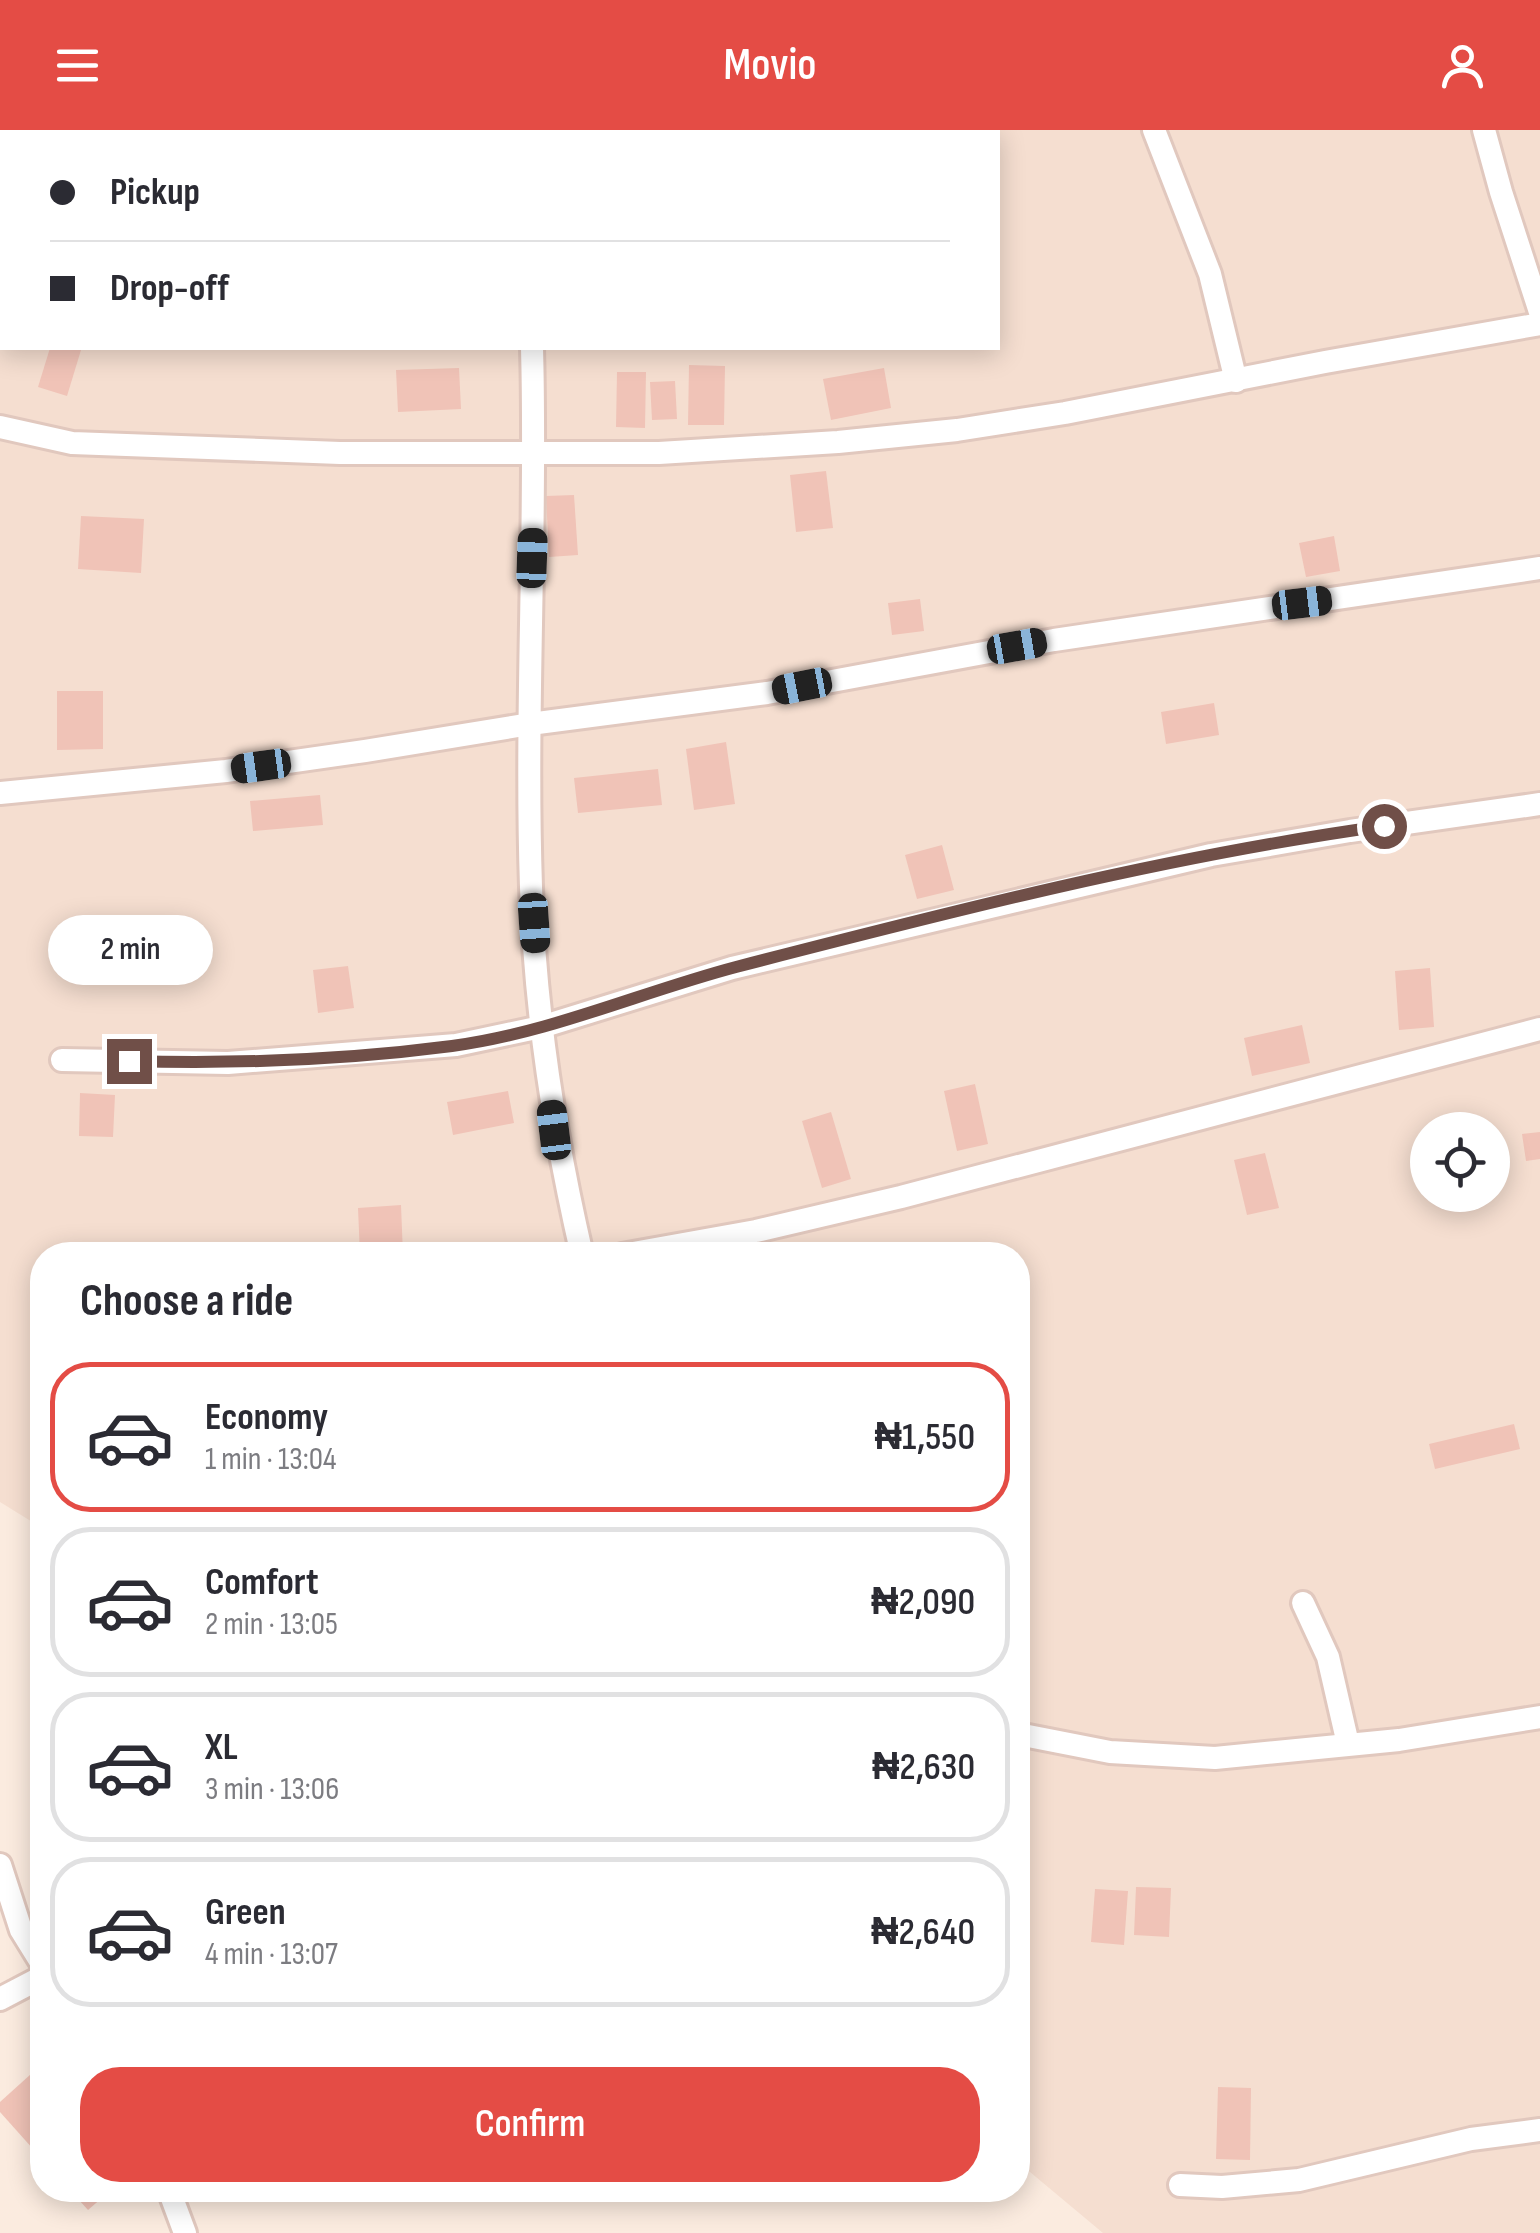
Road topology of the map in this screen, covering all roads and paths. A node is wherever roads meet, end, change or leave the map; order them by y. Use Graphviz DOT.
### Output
graph roads {
  1 [pos="1484,130"];
  2 [pos="1163,133"];
  3 [pos="1540,312"];
  4 [pos="1540,324"];
  5 [pos="532,350"];
  6 [pos="1236,381"];
  7 [pos="0,427"];
  8 [pos="535,455"];
  9 [pos="1540,568"];
  10 [pos="530,724"];
  11 [pos="0,793"];
  12 [pos="1540,804"];
  13 [pos="541,1026"];
  14 [pos="1540,1028"];
  15 [pos="62,1060"];
  16 [pos="579,1242"];
  17 [pos="692,1242"];
  18 [pos="1303,1603"];
  19 [pos="1540,1718"];
  20 [pos="1030,1736"];
  21 [pos="1348,1744"];
  22 [pos="0,1865"];
  23 [pos="30,1945"];
  24 [pos="30,1983"];
  25 [pos="0,1999"];
  26 [pos="1540,2130"];
  27 [pos="1180,2184"];
  28 [pos="173,2202"];
  29 [pos="185,2233"];
  1 -- 3 [label="street"];
  2 -- 6 [label="street"];
  4 -- 6 [label="street"];
  5 -- 8 [label="street"];
  6 -- 8 [label="street"];
  7 -- 8 [label="street"];
  8 -- 10 [label="street"];
  9 -- 10 [label="street"];
  10 -- 11 [label="street"];
  10 -- 13 [label="street"];
  12 -- 13 [label="street"];
  13 -- 15 [label="street"];
  13 -- 16 [label="street"];
  14 -- 17 [label="street"];
  18 -- 21 [label="street"];
  19 -- 21 [label="street"];
  20 -- 21 [label="street"];
  22 -- 23 [label="street"];
  24 -- 25 [label="street"];
  26 -- 27 [label="street"];
  28 -- 29 [label="street"];
}
